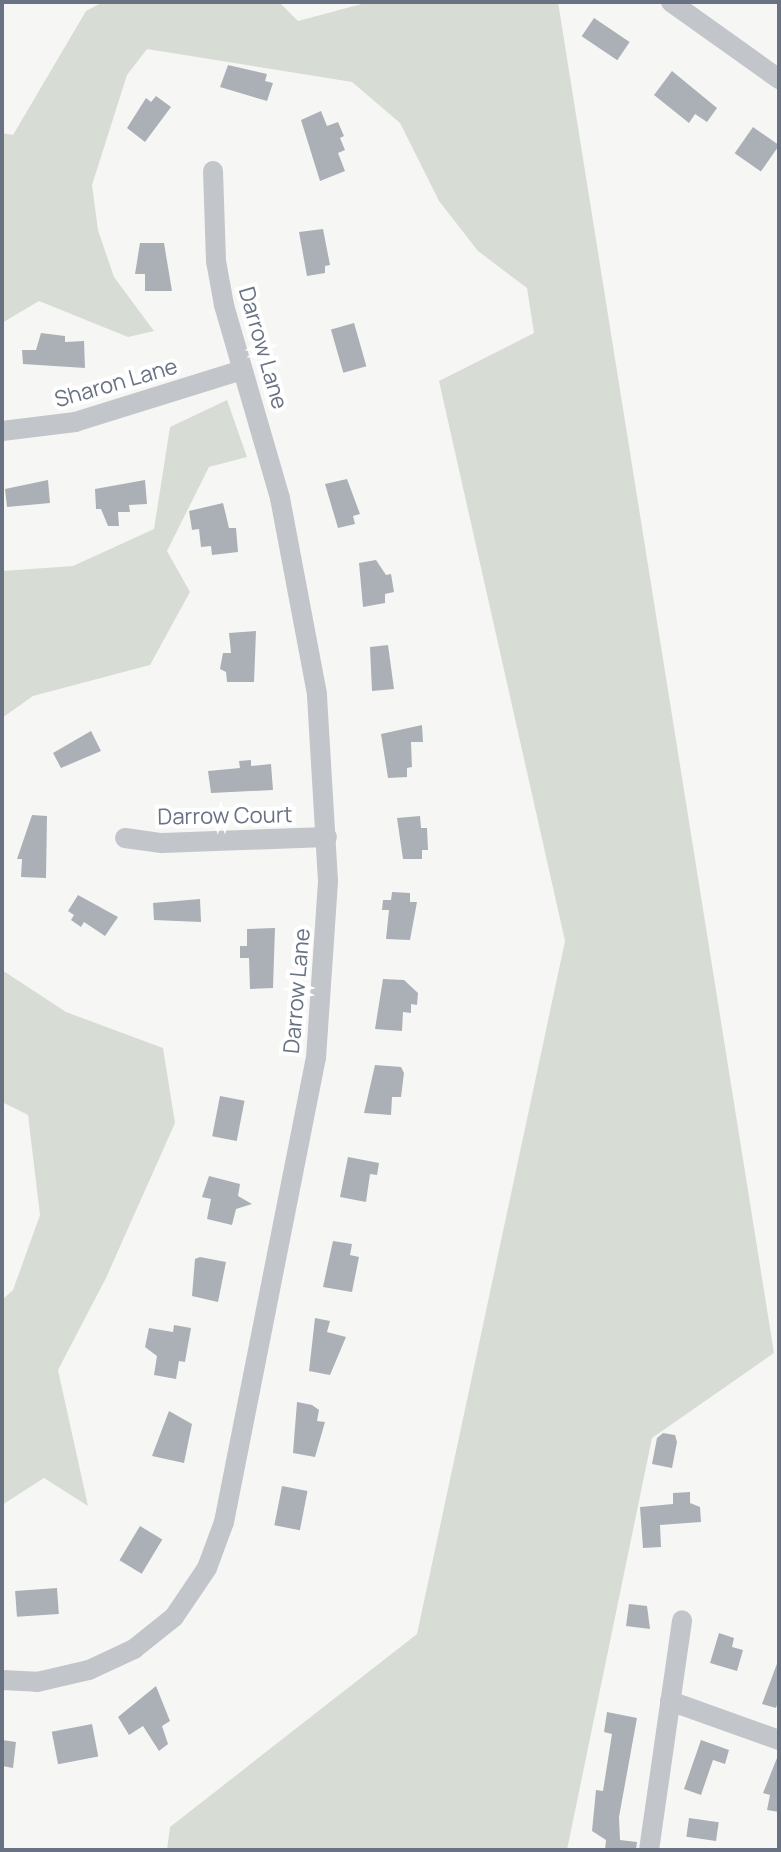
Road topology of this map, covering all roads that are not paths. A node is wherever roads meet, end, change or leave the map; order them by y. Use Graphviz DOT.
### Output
graph roads {
  1 [pos="671,2"];
  2 [pos="779,79"];
  3 [pos="213,171"];
  4 [pos="242,370"];
  5 [pos="2,431"];
  6 [pos="327,837"];
  7 [pos="125,838"];
  8 [pos="682,1620"];
  9 [pos="2,1680"];
  10 [pos="670,1701"];
  11 [pos="779,1740"];
  12 [pos="649,1850"];
  1 -- 2 [label="street"];
  3 -- 4 [label="street, Darrow Lane"];
  4 -- 5 [label="street, Sharon Lane"];
  4 -- 6 [label="street, Darrow Lane"];
  6 -- 7 [label="street, Darrow Court"];
  6 -- 9 [label="street, Darrow Lane"];
  8 -- 10 [label="street"];
  10 -- 11 [label="street"];
  10 -- 12 [label="street"];
}
